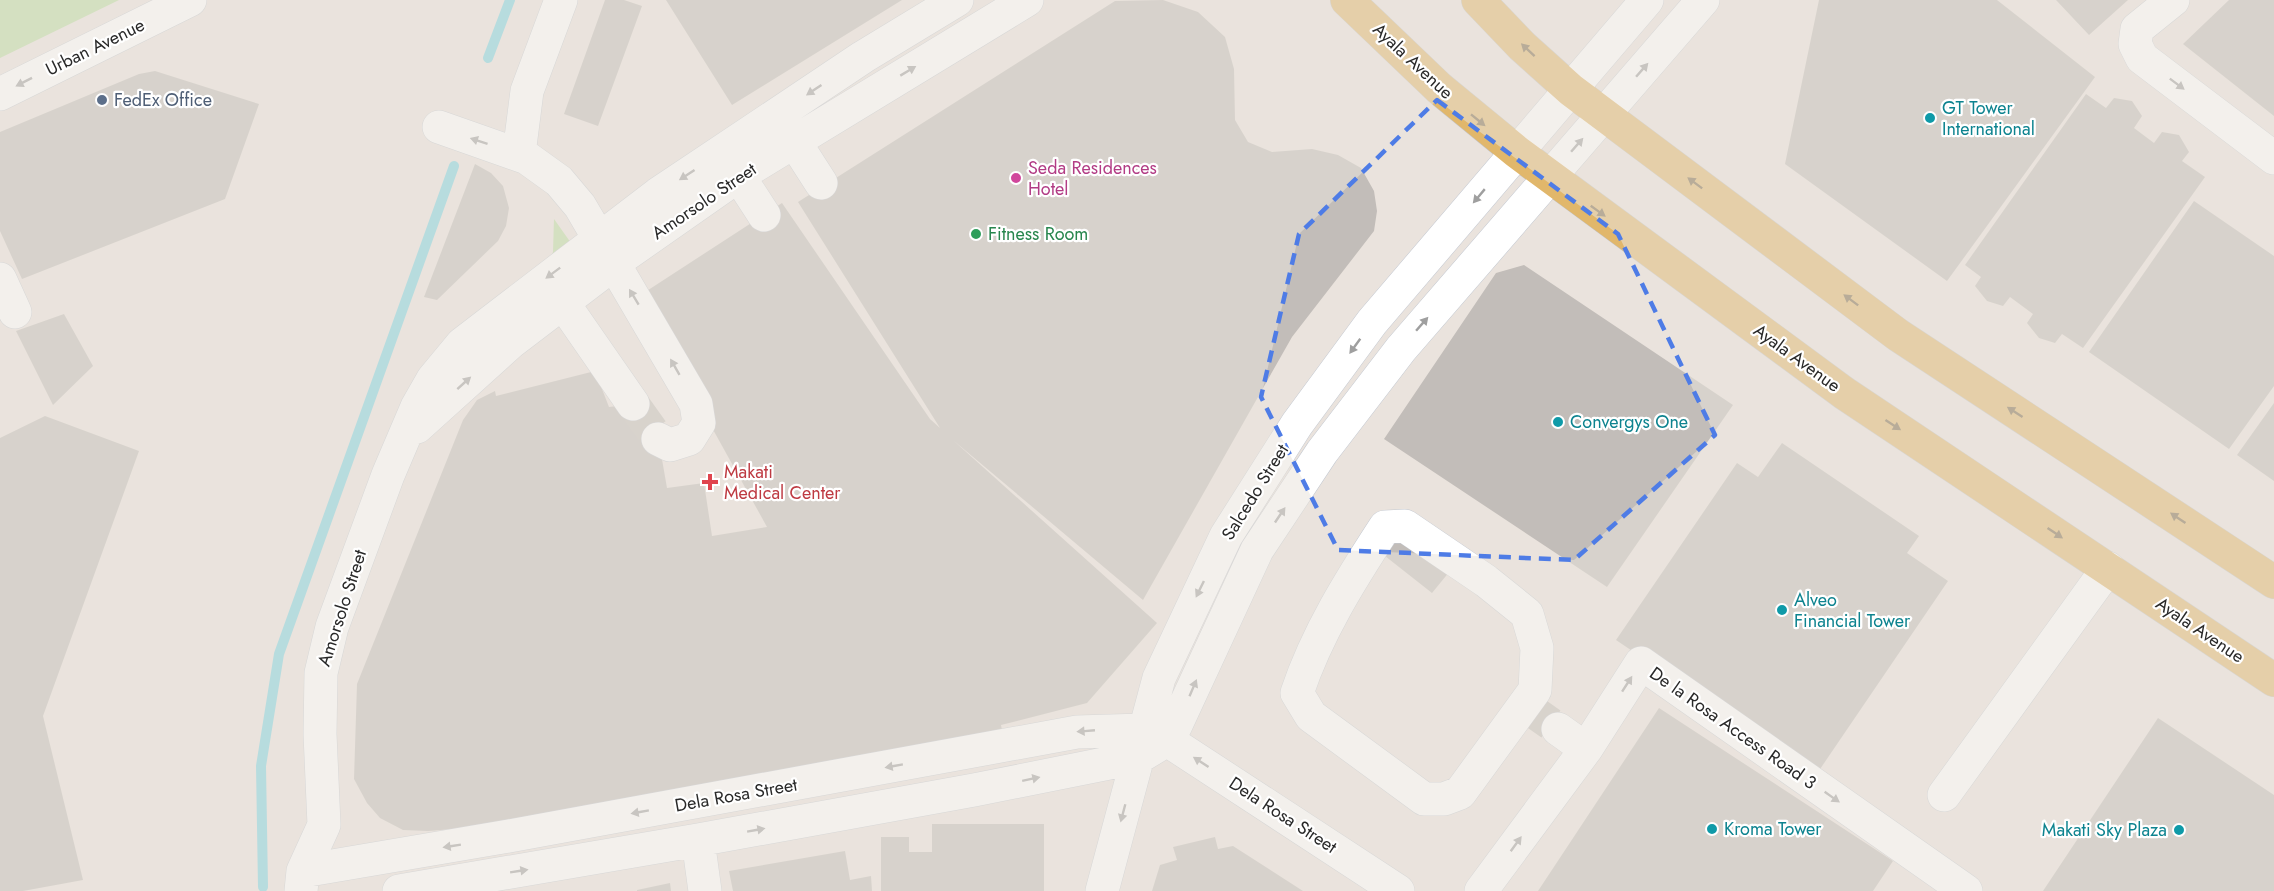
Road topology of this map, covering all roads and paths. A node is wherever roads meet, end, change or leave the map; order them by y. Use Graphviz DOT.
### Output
graph roads {
  1 [pos="190,0"];
  2 [pos="561,0"];
  3 [pos="957,0"];
  4 [pos="1027,0"];
  5 [pos="1347,0"];
  6 [pos="1478,0"];
  7 [pos="1647,0"];
  8 [pos="1703,0"];
  9 [pos="2173,0"];
  10 [pos="1571,90"];
  11 [pos="0,94"];
  12 [pos="1604,114"];
  13 [pos="439,127"];
  14 [pos="794,141"];
  15 [pos="1517,152"];
  16 [pos="519,154"];
  17 [pos="2274,158"];
  18 [pos="730,164"];
  19 [pos="1551,176"];
  20 [pos="559,181"];
  21 [pos="821,183"];
  22 [pos="655,196"];
  23 [pos="764,214"];
  24 [pos="607,250"];
  25 [pos="0,279"];
  26 [pos="563,303"];
  27 [pos="15,312"];
  28 [pos="633,404"];
  29 [pos="406,436"];
  30 [pos="658,440"];
  31 [pos="2108,568"];
  32 [pos="2274,582"];
  33 [pos="2274,680"];
  34 [pos="1524,705"];
  35 [pos="1558,729"];
  36 [pos="1150,742"];
  37 [pos="1586,749"];
  38 [pos="1944,795"];
  39 [pos="324,825"];
  40 [pos="698,840"];
  41 [pos="348,878"];
  42 [pos="302,881"];
  43 [pos="1378,885"];
  44 [pos="399,891"];
  45 [pos="705,891"];
  46 [pos="1102,891"];
  47 [pos="1481,891"];
  48 [pos="1966,891"];
  1 -- 11 [label="street, Urban Avenue, one-way"];
  2 -- 16 [label="street"];
  3 -- 18 [label="street, Amorsolo Street, one-way"];
  14 -- 4 [label="street, Amorsolo Street, one-way"];
  5 -- 15 [label="main road, Ayala Avenue, one-way"];
  10 -- 6 [label="main road, one-way"];
  7 -- 10 [label="street, Salcedo Street"];
  12 -- 8 [label="street, Salcedo Street, one-way"];
  9 -- 17 [label="street, one-way"];
  10 -- 12 [label="main road"];
  10 -- 15 [label="street, Salcedo Street"];
  19 -- 12 [label="street, Salcedo Street, one-way"];
  32 -- 12 [label="main road, one-way"];
  16 -- 13 [label="street, one-way"];
  14 -- 18 [label="street, Amorsolo Street"];
  14 -- 21 [label="street"];
  15 -- 19 [label="main road, Ayala Avenue"];
  15 -- 36 [label="street, Salcedo Street, one-way"];
  16 -- 20 [label="street"];
  18 -- 22 [label="street, Amorsolo Street, one-way"];
  18 -- 23 [label="street"];
  18 -- 24 [label="street, Amorsolo Street"];
  19 -- 31 [label="main road, Ayala Avenue, one-way"];
  36 -- 19 [label="street, Salcedo Street, one-way"];
  20 -- 22 [label="street"];
  20 -- 24 [label="street"];
  22 -- 24 [label="street, Amorsolo Street"];
  24 -- 26 [label="street, Amorsolo Street"];
  24 -- 29 [label="street, Amorsolo Street, one-way"];
  30 -- 24 [label="street, one-way"];
  25 -- 27 [label="street"];
  26 -- 28 [label="street"];
  29 -- 26 [label="street, Amorsolo Street, one-way"];
  29 -- 39 [label="street, Amorsolo Street"];
  31 -- 33 [label="main road, Ayala Avenue"];
  31 -- 38 [label="street"];
  34 -- 34 [label="street"];
  35 -- 37 [label="street"];
  40 -- 36 [label="street, Dela Rosa Street, one-way"];
  36 -- 41 [label="street, Dela Rosa Street, one-way"];
  43 -- 36 [label="street, Dela Rosa Street, one-way"];
  36 -- 46 [label="street, Salcedo Street, one-way"];
  47 -- 37 [label="street, De la Rosa Access Road 3, one-way"];
  37 -- 48 [label="street, De la Rosa Access Road 3, one-way"];
  39 -- 41 [label="street, Amorsolo Street"];
  39 -- 42 [label="street, Amorsolo Street"];
  44 -- 40 [label="street, Dela Rosa Street, one-way"];
  40 -- 45 [label="street"];
  41 -- 42 [label="street, Dela Rosa Street"];
}
